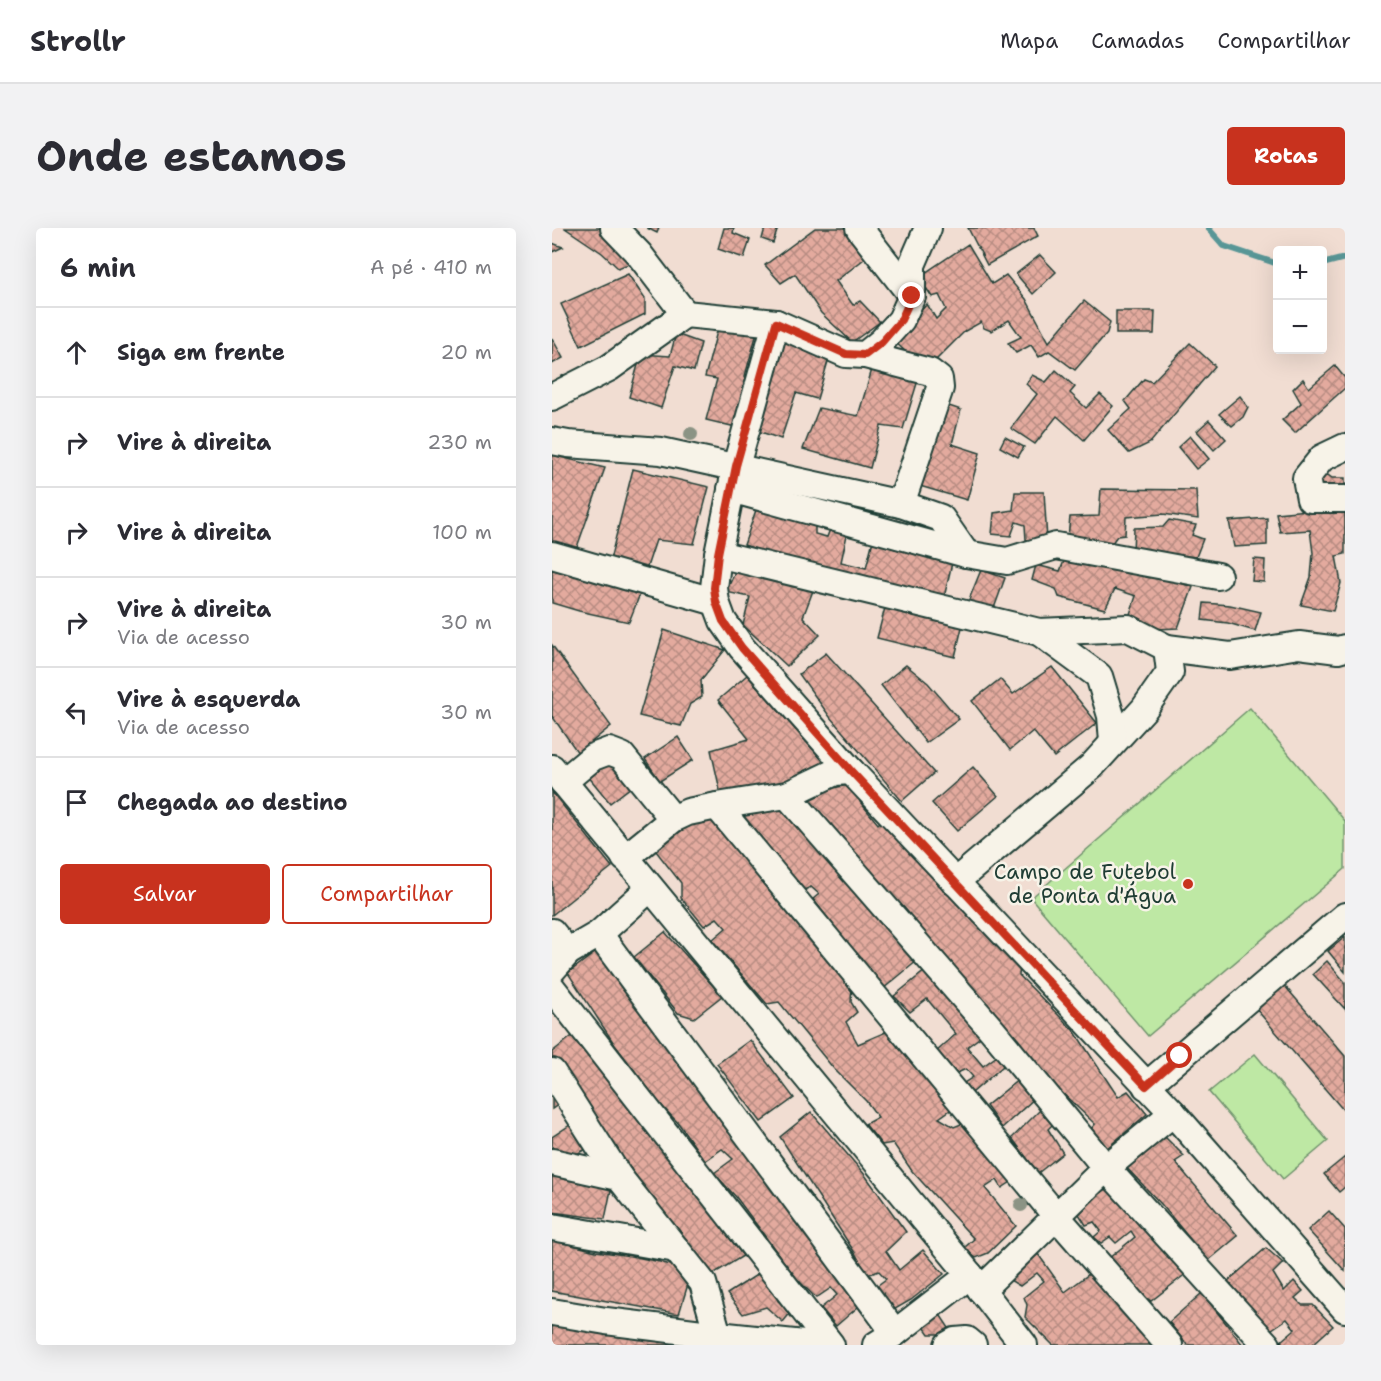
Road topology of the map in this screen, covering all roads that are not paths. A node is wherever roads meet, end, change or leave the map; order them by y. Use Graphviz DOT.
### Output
graph roads {
  1 [pos="614,228"];
  2 [pos="859,228"];
  3 [pos="927,228"];
  4 [pos="912,296"];
  5 [pos="685,314"];
  6 [pos="776,323"];
  7 [pos="865,355"];
  8 [pos="552,396"];
  9 [pos="552,441"];
  10 [pos="1345,447"];
  11 [pos="733,478"];
  12 [pos="1345,500"];
  13 [pos="901,504"];
  14 [pos="718,554"];
  15 [pos="966,554"];
  16 [pos="552,555"];
  17 [pos="1218,576"];
  18 [pos="716,602"];
  19 [pos="1039,633"];
  20 [pos="1167,648"];
  21 [pos="1345,648"];
  22 [pos="1113,742"];
  23 [pos="851,771"];
  24 [pos="558,775"];
  25 [pos="787,795"];
  26 [pos="717,806"];
  27 [pos="673,819"];
  28 [pos="626,858"];
  29 [pos="955,882"];
  30 [pos="650,888"];
  31 [pos="1345,916"];
  32 [pos="552,932"];
  33 [pos="598,934"];
  34 [pos="560,961"];
  35 [pos="552,988"];
  36 [pos="552,1072"];
  37 [pos="1146,1086"];
  38 [pos="1173,1113"];
  39 [pos="552,1162"];
  40 [pos="1106,1168"];
  41 [pos="620,1177"];
  42 [pos="1057,1217"];
  43 [pos="552,1227"];
  44 [pos="676,1249"];
  45 [pos="975,1282"];
  46 [pos="1345,1309"];
  47 [pos="552,1312"];
  48 [pos="718,1335"];
  49 [pos="885,1339"];
  50 [pos="814,1345"];
  51 [pos="831,1345"];
  52 [pos="948,1345"];
  53 [pos="973,1345"];
  54 [pos="1024,1345"];
  55 [pos="1169,1345"];
  56 [pos="1267,1345"];
  1 -- 5 [label="street"];
  2 -- 4 [label="street"];
  3 -- 4 [label="street"];
  4 -- 7 [label="street"];
  5 -- 6 [label="street"];
  5 -- 8 [label="street"];
  6 -- 7 [label="street"];
  6 -- 11 [label="street"];
  7 -- 13 [label="street"];
  9 -- 11 [label="street"];
  10 -- 12 [label="street"];
  11 -- 13 [label="street"];
  11 -- 14 [label="street"];
  11 -- 15 [label="street"];
  13 -- 15 [label="street"];
  14 -- 18 [label="street"];
  14 -- 19 [label="street"];
  15 -- 17 [label="street"];
  16 -- 18 [label="street"];
  18 -- 23 [label="street"];
  19 -- 20 [label="street"];
  19 -- 22 [label="street"];
  20 -- 21 [label="street"];
  20 -- 22 [label="street"];
  22 -- 29 [label="street"];
  23 -- 25 [label="street"];
  23 -- 29 [label="street"];
  24 -- 27 [label="street"];
  24 -- 28 [label="street"];
  25 -- 26 [label="street"];
  25 -- 40 [label="street"];
  26 -- 27 [label="street"];
  26 -- 42 [label="street"];
  27 -- 28 [label="street"];
  28 -- 30 [label="street"];
  29 -- 37 [label="street"];
  30 -- 33 [label="street"];
  30 -- 45 [label="street"];
  31 -- 37 [label="street"];
  32 -- 34 [label="street"];
  33 -- 34 [label="street"];
  33 -- 49 [label="street"];
  35 -- 51 [label="street"];
  36 -- 41 [label="street"];
  37 -- 38 [label="street"];
  38 -- 40 [label="street"];
  38 -- 46 [label="street"];
  39 -- 41 [label="street"];
  40 -- 42 [label="street"];
  40 -- 56 [label="street"];
  41 -- 44 [label="street"];
  42 -- 45 [label="street"];
  42 -- 55 [label="street"];
  43 -- 44 [label="street"];
  44 -- 48 [label="street"];
  45 -- 49 [label="street"];
  45 -- 54 [label="street"];
  47 -- 48 [label="street"];
  48 -- 50 [label="street"];
  52 -- 53 [label="street"];
}
